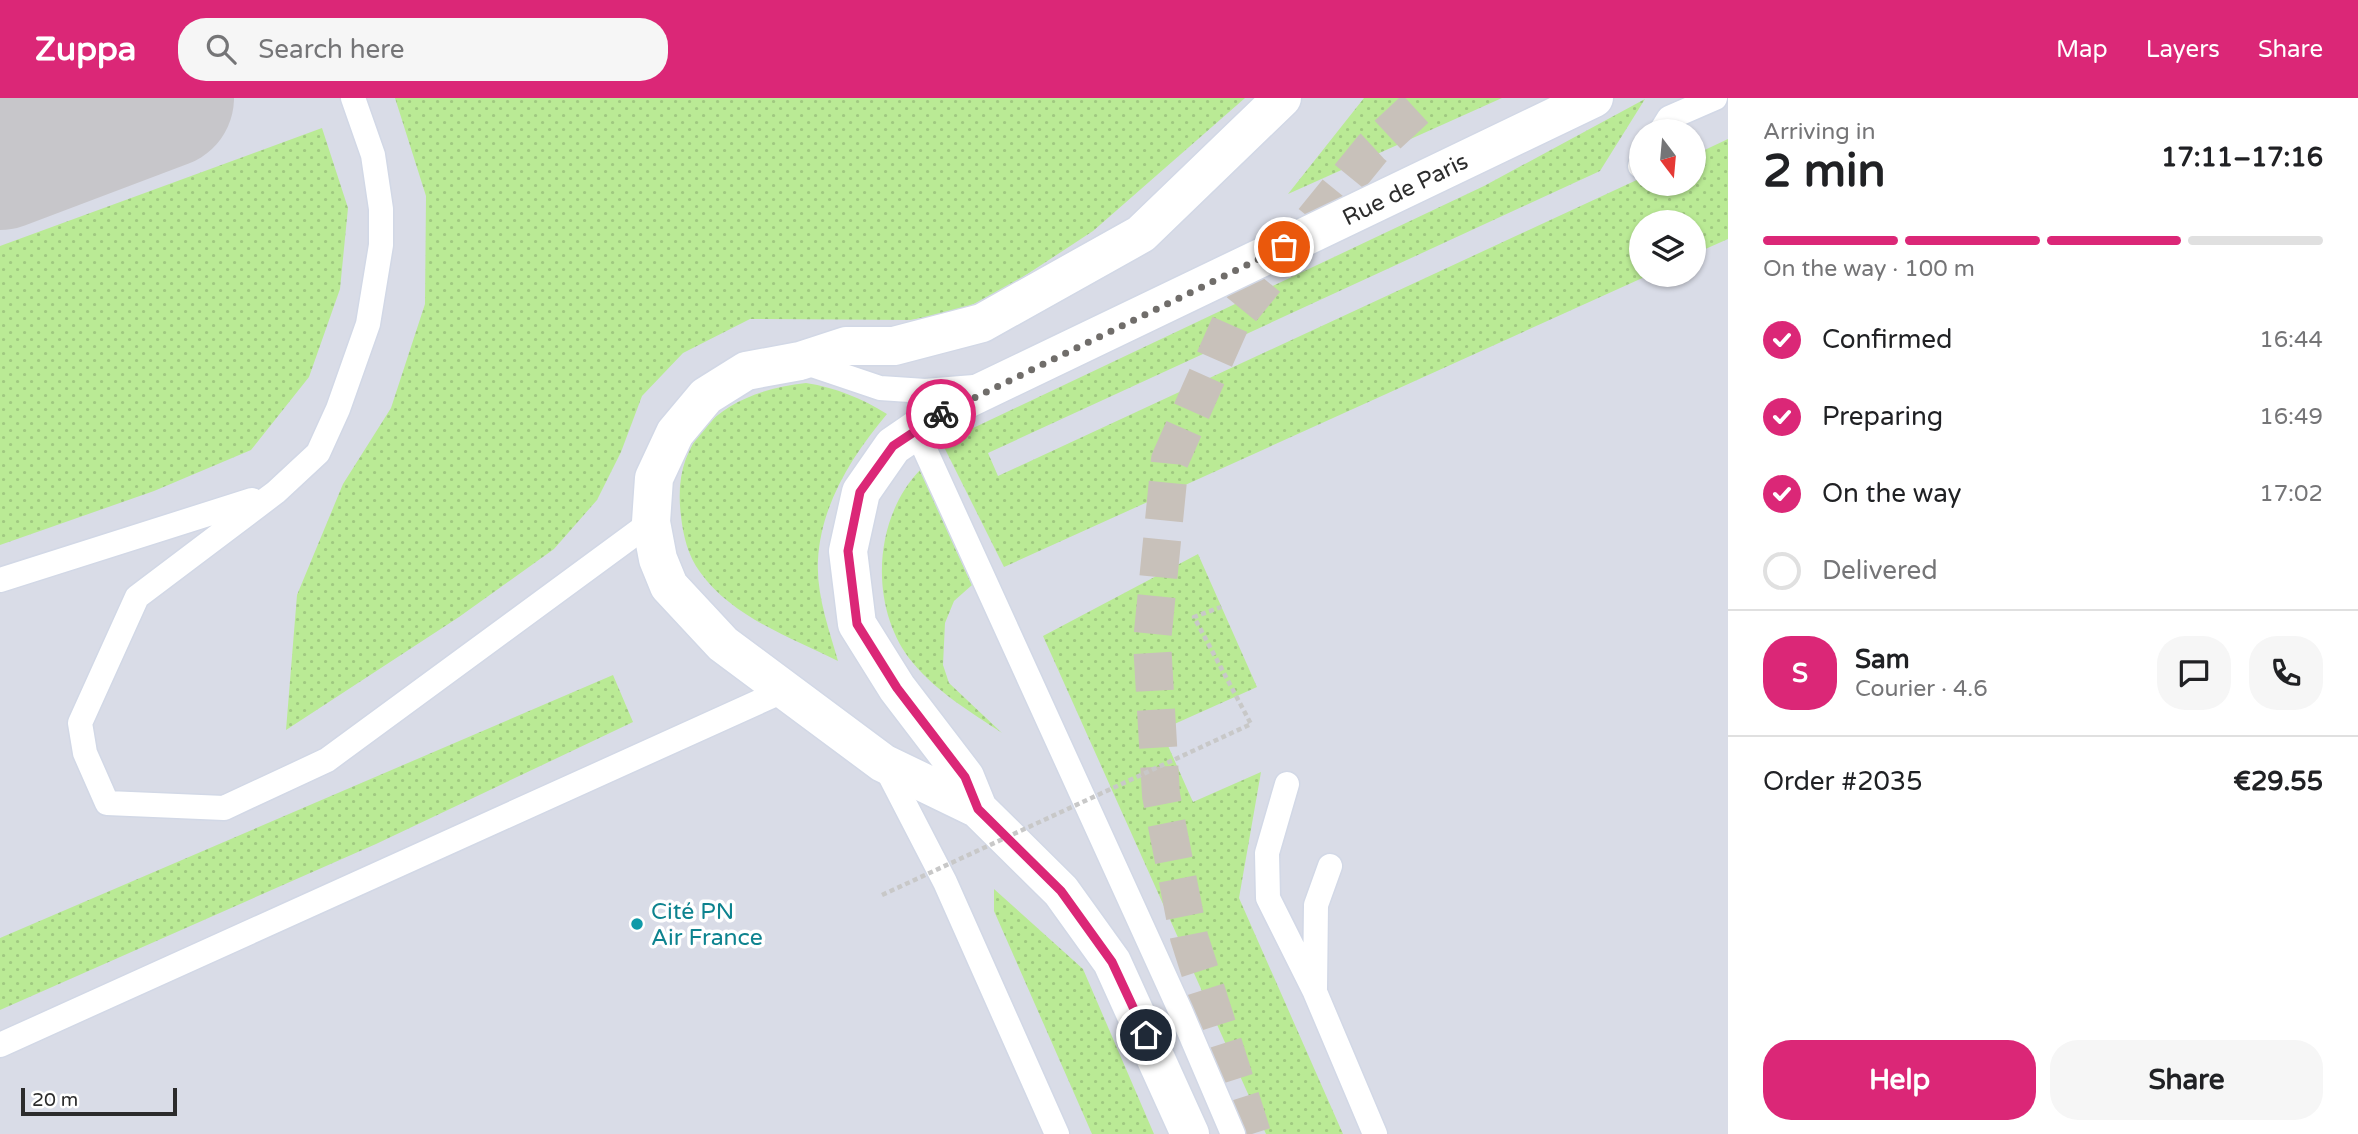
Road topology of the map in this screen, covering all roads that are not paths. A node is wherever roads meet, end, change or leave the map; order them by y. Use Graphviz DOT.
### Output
graph roads {
  1 [pos="353,98"];
  2 [pos="1282,98"];
  3 [pos="1594,98"];
  4 [pos="1714,98"];
  5 [pos="1668,119"];
  6 [pos="800,361"];
  7 [pos="996,385"];
  8 [pos="916,430"];
  9 [pos="276,492"];
  10 [pos="651,522"];
  11 [pos="0,580"];
  12 [pos="785,690"];
  13 [pos="883,763"];
  14 [pos="1287,784"];
  15 [pos="978,809"];
  16 [pos="1330,866"];
  17 [pos="1315,992"];
  18 [pos="0,1045"];
  19 [pos="1057,1134"];
  20 [pos="1190,1134"];
  21 [pos="1233,1134"];
  22 [pos="1375,1134"];
  1 -- 9 [label="lane"];
  2 -- 6 [label="street"];
  3 -- 7 [label="street, Rue de Paris"];
  4 -- 5 [label="lane"];
  6 -- 7 [label="lane"];
  6 -- 10 [label="street"];
  7 -- 8 [label="street, Rue de Paris"];
  8 -- 15 [label="street, Rue de Paris"];
  8 -- 21 [label="lane"];
  9 -- 10 [label="lane"];
  9 -- 11 [label="lane"];
  10 -- 12 [label="street"];
  12 -- 13 [label="street"];
  12 -- 18 [label="lane"];
  13 -- 15 [label="street"];
  13 -- 19 [label="lane"];
  14 -- 17 [label="lane"];
  15 -- 20 [label="street"];
  16 -- 17 [label="lane"];
  17 -- 22 [label="lane"];
}
